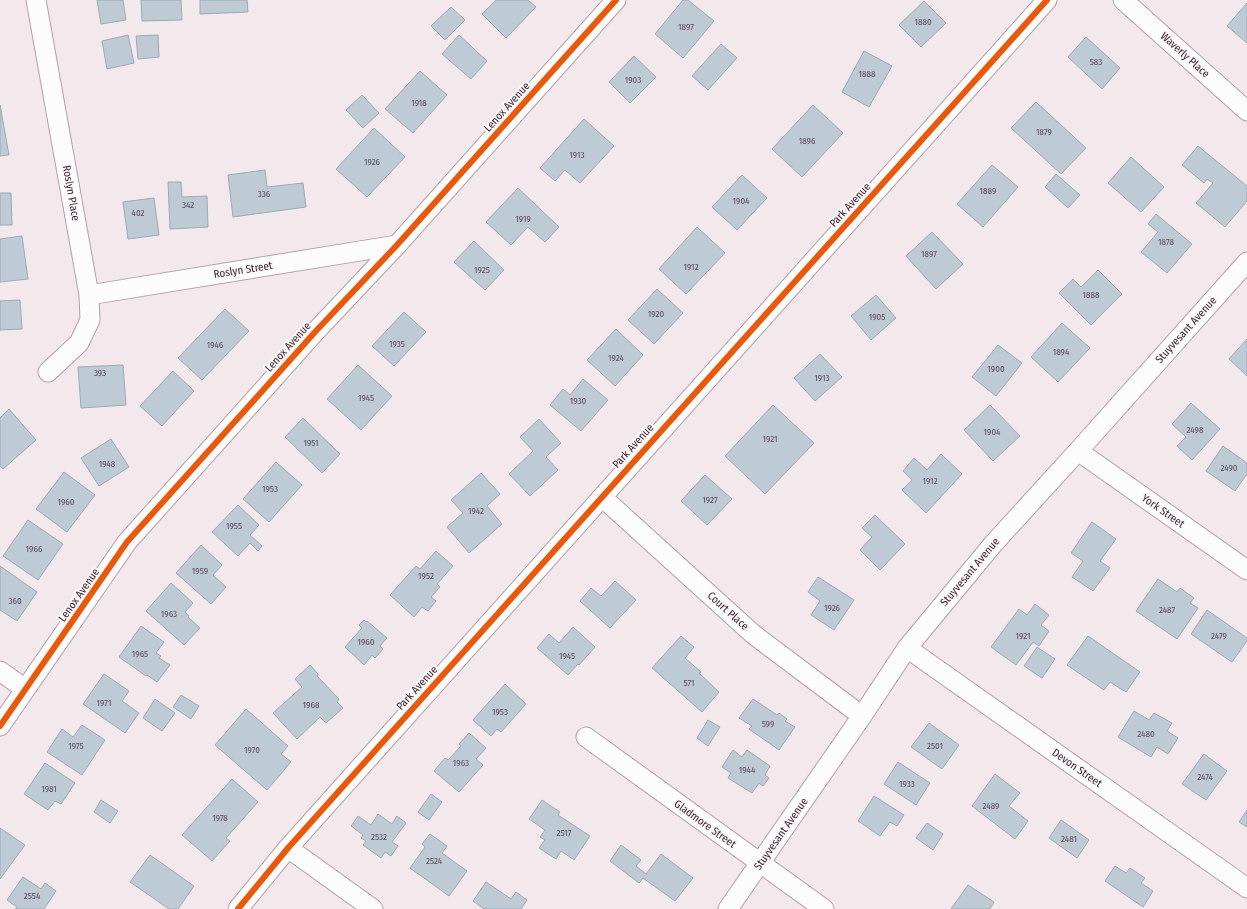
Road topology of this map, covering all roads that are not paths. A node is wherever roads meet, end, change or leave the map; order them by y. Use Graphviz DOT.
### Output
graph roads {
  1 [pos="36,0"];
  2 [pos="616,0"];
  3 [pos="1047,0"];
  4 [pos="1123,0"];
  5 [pos="1247,111"];
  6 [pos="397,245"];
  7 [pos="1247,262"];
  8 [pos="89,295"];
  9 [pos="48,372"];
  10 [pos="1078,452"];
  11 [pos="602,497"];
  12 [pos="1247,570"];
  13 [pos="906,648"];
  14 [pos="0,671"];
  15 [pos="25,689"];
  16 [pos="862,716"];
  17 [pos="0,726"];
  18 [pos="586,737"];
  19 [pos="288,848"];
  20 [pos="760,864"];
  21 [pos="1247,888"];
  22 [pos="238,909"];
  23 [pos="373,909"];
  24 [pos="728,909"];
  25 [pos="824,909"];
  1 -- 8 [label="street, Roslyn Place"];
  2 -- 6 [label="street, Lenox Avenue"];
  3 -- 11 [label="street, Park Avenue"];
  4 -- 5 [label="street, Waverly Place"];
  6 -- 8 [label="street, Roslyn Street"];
  6 -- 15 [label="street, Lenox Avenue"];
  7 -- 10 [label="street, Stuyvesant Avenue"];
  8 -- 9 [label="street, Roslyn Place"];
  10 -- 12 [label="street, York Street"];
  10 -- 13 [label="street, Stuyvesant Avenue"];
  11 -- 16 [label="street, Court Place"];
  11 -- 19 [label="street, Park Avenue"];
  13 -- 16 [label="street, Stuyvesant Avenue"];
  13 -- 21 [label="street, Devon Street"];
  14 -- 15 [label="street"];
  15 -- 17 [label="street, Lenox Avenue"];
  16 -- 20 [label="street, Stuyvesant Avenue"];
  18 -- 20 [label="street, Gladmore Street"];
  19 -- 22 [label="street, Park Avenue"];
  19 -- 23 [label="street"];
  20 -- 24 [label="street, Stuyvesant Avenue"];
  20 -- 25 [label="street, Gladmore Street"];
}
